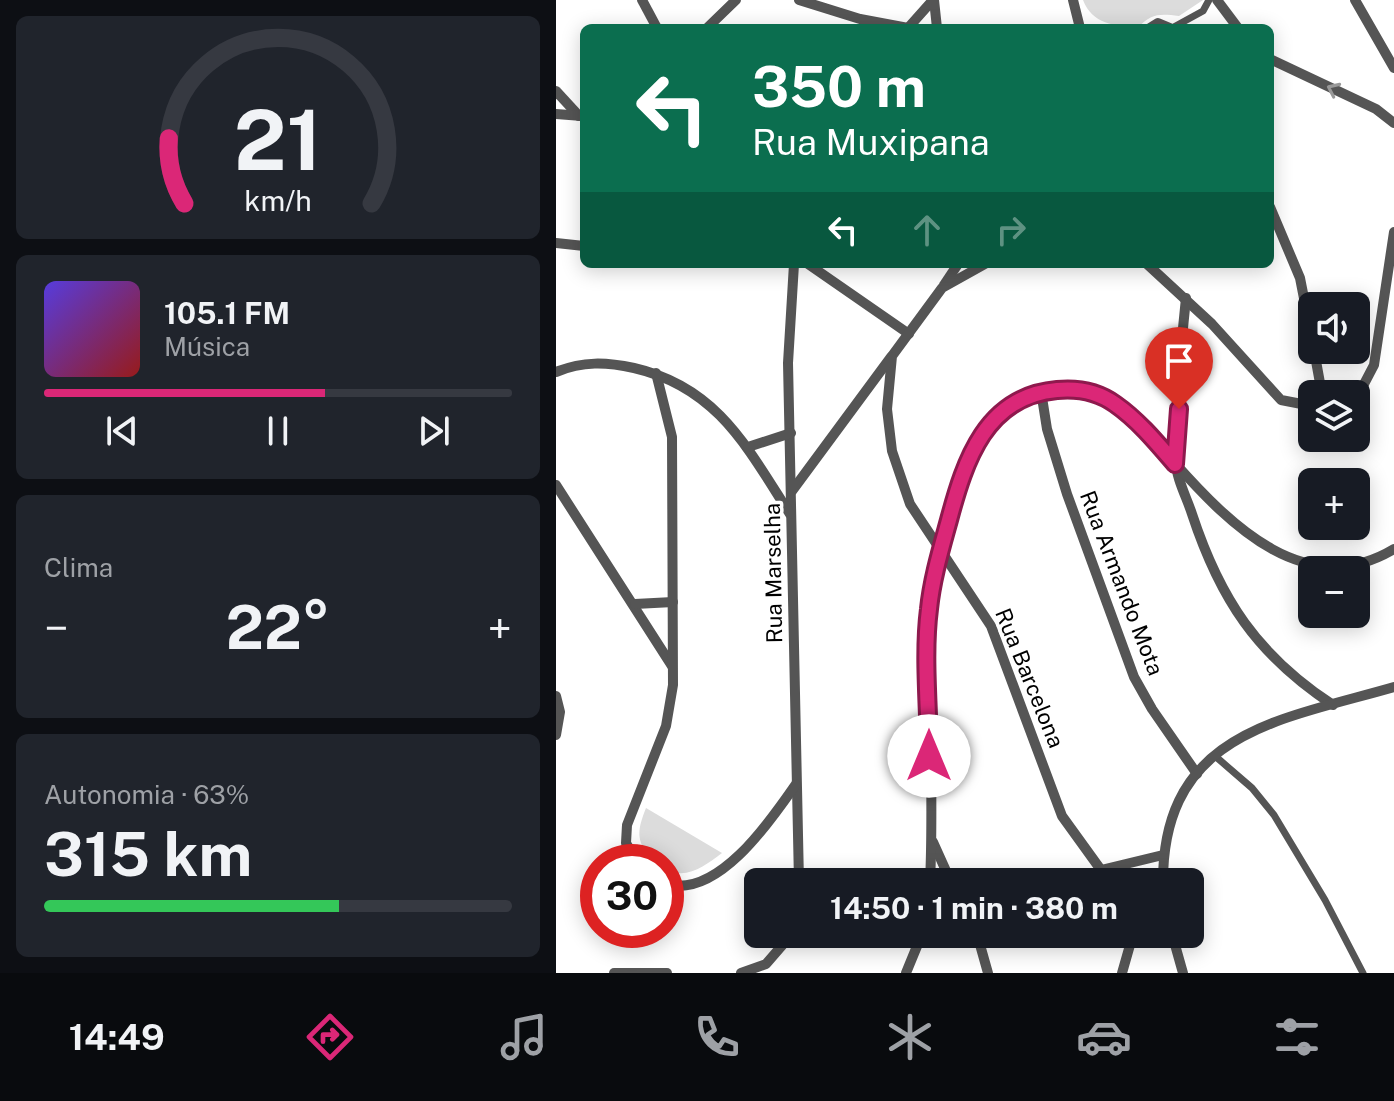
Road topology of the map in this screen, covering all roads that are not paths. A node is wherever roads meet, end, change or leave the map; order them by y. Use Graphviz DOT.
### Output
graph roads {
  1 [pos="642,0"];
  2 [pos="736,0"];
  3 [pos="799,0"];
  4 [pos="934,0"];
  5 [pos="1073,0"];
  6 [pos="1209,0"];
  7 [pos="1217,0"];
  8 [pos="1355,0"];
  9 [pos="655,24"];
  10 [pos="711,24"];
  11 [pos="887,24"];
  12 [pos="912,24"];
  13 [pos="937,24"];
  14 [pos="1079,24"];
  15 [pos="1179,24"];
  16 [pos="1235,24"];
  17 [pos="1274,61"];
  18 [pos="1394,68"];
  19 [pos="556,91"];
  20 [pos="556,114"];
  21 [pos="580,115"];
  22 [pos="580,116"];
  23 [pos="1394,123"];
  24 [pos="1274,216"];
  25 [pos="1394,232"];
  26 [pos="556,243"];
  27 [pos="580,246"];
  28 [pos="794,268"];
  29 [pos="814,268"];
  30 [pos="955,268"];
  31 [pos="978,268"];
  32 [pos="1152,268"];
  33 [pos="942,288"];
  34 [pos="1303,292"];
  35 [pos="1186,298"];
  36 [pos="909,334"];
  37 [pos="892,356"];
  38 [pos="556,372"];
  39 [pos="656,373"];
  40 [pos="1366,380"];
  41 [pos="1041,391"];
  42 [pos="1298,404"];
  43 [pos="791,433"];
  44 [pos="748,447"];
  45 [pos="1175,464"];
  46 [pos="556,485"];
  47 [pos="792,491"];
  48 [pos="791,515"];
  49 [pos="1394,549"];
  50 [pos="940,551"];
  51 [pos="673,602"];
  52 [pos="635,604"];
  53 [pos="673,668"];
  54 [pos="1394,687"];
  55 [pos="556,696"];
  56 [pos="1333,705"];
  57 [pos="556,735"];
  58 [pos="1215,756"];
  59 [pos="1197,774"];
  60 [pos="796,784"];
  61 [pos="930,833"];
  62 [pos="627,844"];
  63 [pos="1163,855"];
  64 [pos="799,868"];
  65 [pos="930,868"];
  66 [pos="945,868"];
  67 [pos="1100,868"];
  68 [pos="1109,868"];
  69 [pos="1163,868"];
  70 [pos="684,883"];
  71 [pos="780,948"];
  72 [pos="916,948"];
  73 [pos="981,948"];
  74 [pos="1128,948"];
  75 [pos="1176,948"];
  76 [pos="614,973"];
  77 [pos="645,973"];
  78 [pos="667,973"];
  79 [pos="741,973"];
  80 [pos="906,973"];
  81 [pos="988,973"];
  82 [pos="1122,973"];
  83 [pos="1183,973"];
  84 [pos="1363,973"];
  1 -- 9 [label="street"];
  2 -- 10 [label="street"];
  3 -- 11 [label="street"];
  4 -- 12 [label="street"];
  4 -- 13 [label="street"];
  5 -- 14 [label="street"];
  6 -- 15 [label="street"];
  7 -- 16 [label="street"];
  8 -- 18 [label="street"];
  23 -- 17 [label="street, one-way"];
  19 -- 21 [label="street"];
  20 -- 22 [label="street"];
  24 -- 34 [label="street"];
  25 -- 40 [label="street"];
  26 -- 27 [label="street"];
  28 -- 43 [label="street, Rua Marselha"];
  29 -- 36 [label="street"];
  30 -- 33 [label="street"];
  31 -- 33 [label="street"];
  32 -- 35 [label="street"];
  33 -- 36 [label="street"];
  35 -- 42 [label="street"];
  35 -- 45 [label="street"];
  36 -- 37 [label="street"];
  37 -- 47 [label="street"];
  37 -- 50 [label="street, Rua Barcelona"];
  38 -- 39 [label="street"];
  39 -- 44 [label="street"];
  39 -- 51 [label="street"];
  41 -- 45 [label="street"];
  41 -- 50 [label="street"];
  41 -- 59 [label="street, Rua Armando Mota"];
  43 -- 44 [label="street"];
  43 -- 47 [label="street, Rua Marselha"];
  44 -- 48 [label="street"];
  45 -- 49 [label="street"];
  45 -- 56 [label="street"];
  46 -- 52 [label="street"];
  47 -- 48 [label="street, Rua Marselha"];
  48 -- 60 [label="street, Rua Marselha"];
  50 -- 61 [label="street"];
  50 -- 67 [label="street, Rua Barcelona"];
  51 -- 52 [label="street"];
  51 -- 53 [label="street"];
  52 -- 53 [label="street"];
  53 -- 62 [label="street"];
  54 -- 56 [label="street"];
  55 -- 57 [label="street"];
  56 -- 58 [label="street"];
  58 -- 59 [label="street"];
  58 -- 84 [label="street"];
  59 -- 63 [label="street"];
  60 -- 64 [label="street, Rua Marselha"];
  60 -- 70 [label="street"];
  61 -- 65 [label="street"];
  61 -- 66 [label="street"];
  63 -- 68 [label="street"];
  63 -- 69 [label="street"];
  71 -- 79 [label="street"];
  72 -- 80 [label="street"];
  73 -- 81 [label="street"];
  74 -- 82 [label="street"];
  75 -- 83 [label="street"];
  76 -- 77 [label="street"];
  77 -- 78 [label="street"];
}
